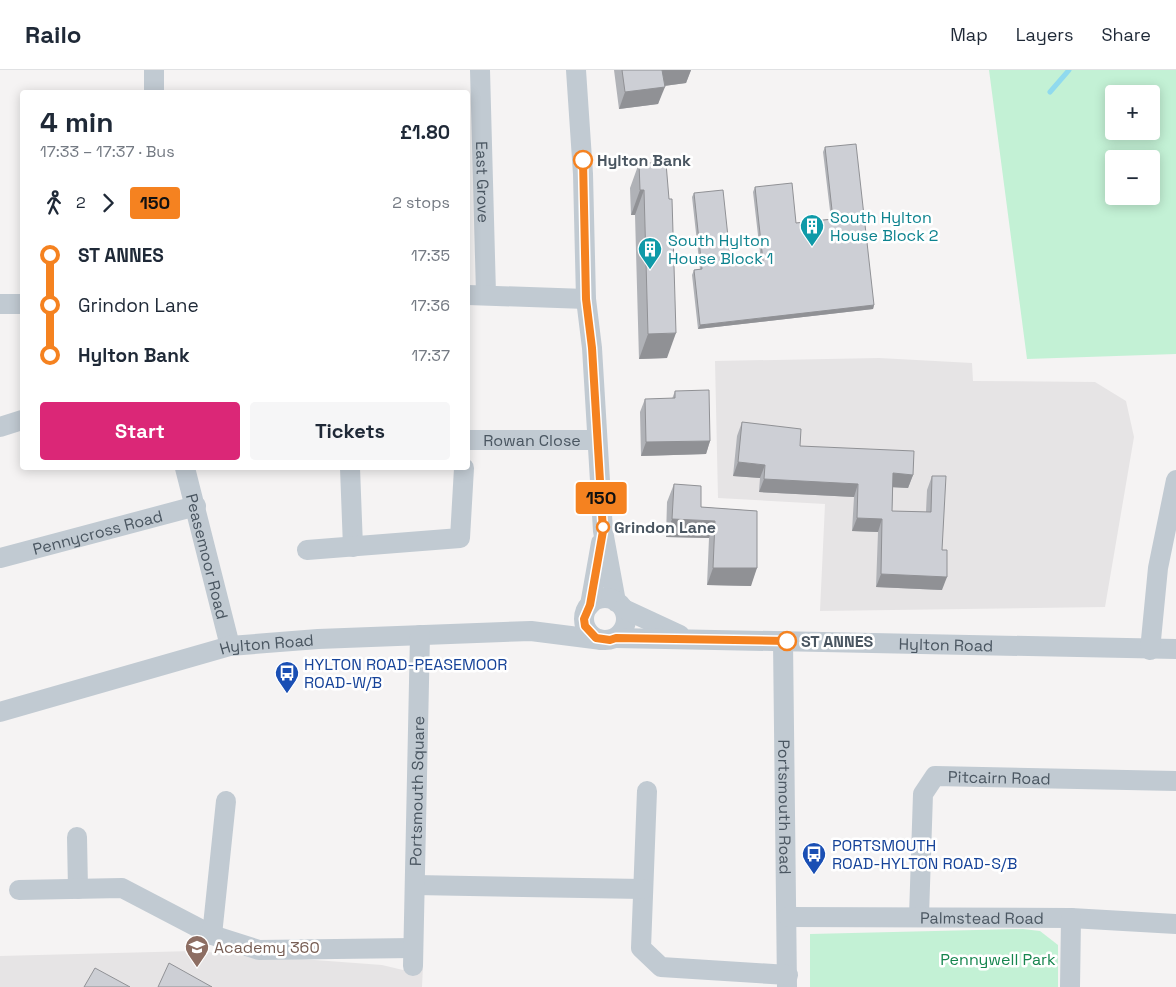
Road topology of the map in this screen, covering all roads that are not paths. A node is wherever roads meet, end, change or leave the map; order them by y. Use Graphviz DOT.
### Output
graph roads {
  1 [pos="154,70"];
  2 [pos="480,70"];
  3 [pos="576,70"];
  4 [pos="154,90"];
  5 [pos="476,212"];
  6 [pos="477,295"];
  7 [pos="586,299"];
  8 [pos="0,304"];
  9 [pos="20,304"];
  10 [pos="20,421"];
  11 [pos="0,427"];
  12 [pos="470,440"];
  13 [pos="597,440"];
  14 [pos="186,470"];
  15 [pos="350,470"];
  16 [pos="464,470"];
  17 [pos="1176,480"];
  18 [pos="196,506"];
  19 [pos="603,531"];
  20 [pos="353,547"];
  21 [pos="308,550"];
  22 [pos="0,558"];
  23 [pos="620,605"];
  24 [pos="588,608"];
  25 [pos="543,631"];
  26 [pos="420,635"];
  27 [pos="686,638"];
  28 [pos="609,639"];
  29 [pos="783,641"];
  30 [pos="230,646"];
  31 [pos="1176,649"];
  32 [pos="1150,650"];
  33 [pos="0,712"];
  34 [pos="1176,780"];
  35 [pos="647,790"];
  36 [pos="226,800"];
  37 [pos="77,837"];
  38 [pos="415,885"];
  39 [pos="78,889"];
  40 [pos="643,889"];
  41 [pos="19,890"];
  42 [pos="919,916"];
  43 [pos="788,917"];
  44 [pos="1071,918"];
  45 [pos="1176,924"];
  46 [pos="212,934"];
  47 [pos="788,981"];
  48 [pos="1070,987"];
  1 -- 4 [label="street"];
  2 -- 5 [label="street, East Grove"];
  3 -- 7 [label="street"];
  5 -- 6 [label="street, East Grove"];
  6 -- 7 [label="street"];
  7 -- 13 [label="street"];
  8 -- 9 [label="street"];
  10 -- 11 [label="street"];
  12 -- 13 [label="street, Rowan Close"];
  13 -- 19 [label="street"];
  14 -- 18 [label="street, Peasemoor Road"];
  15 -- 20 [label="street"];
  16 -- 20 [label="street"];
  17 -- 32 [label="street"];
  18 -- 22 [label="street, Pennycross Road"];
  18 -- 30 [label="street, Peasemoor Road"];
  19 -- 23 [label="street"];
  19 -- 24 [label="street"];
  20 -- 21 [label="street"];
  23 -- 24 [label="street"];
  23 -- 27 [label="street, Hylton Road"];
  23 -- 28 [label="street"];
  24 -- 25 [label="street, Hylton Road"];
  24 -- 28 [label="street"];
  25 -- 26 [label="street, Hylton Road"];
  25 -- 28 [label="street, Hylton Road"];
  26 -- 30 [label="street, Hylton Road"];
  26 -- 38 [label="street, Portsmouth Square"];
  27 -- 28 [label="street, Hylton Road"];
  27 -- 29 [label="street, Hylton Road"];
  29 -- 32 [label="street, Hylton Road"];
  29 -- 43 [label="street, Portsmouth Road"];
  30 -- 33 [label="street, Hylton Road"];
  31 -- 32 [label="street, Hylton Road"];
  34 -- 42 [label="street, Pitcairn Road"];
  35 -- 40 [label="street, Portsmouth Road"];
  36 -- 46 [label="street"];
  37 -- 39 [label="street"];
  38 -- 40 [label="street"];
  38 -- 46 [label="street, Portsmouth Square"];
  39 -- 41 [label="street, Portsmouth Square"];
  39 -- 46 [label="street, Portsmouth Square"];
  40 -- 47 [label="street, Portsmouth Road"];
  42 -- 43 [label="street, Palmstead Road"];
  42 -- 44 [label="street, Palmstead Road"];
  43 -- 47 [label="street, Portsmouth Road"];
  44 -- 45 [label="street, Palmstead Road"];
  44 -- 48 [label="street"];
}
